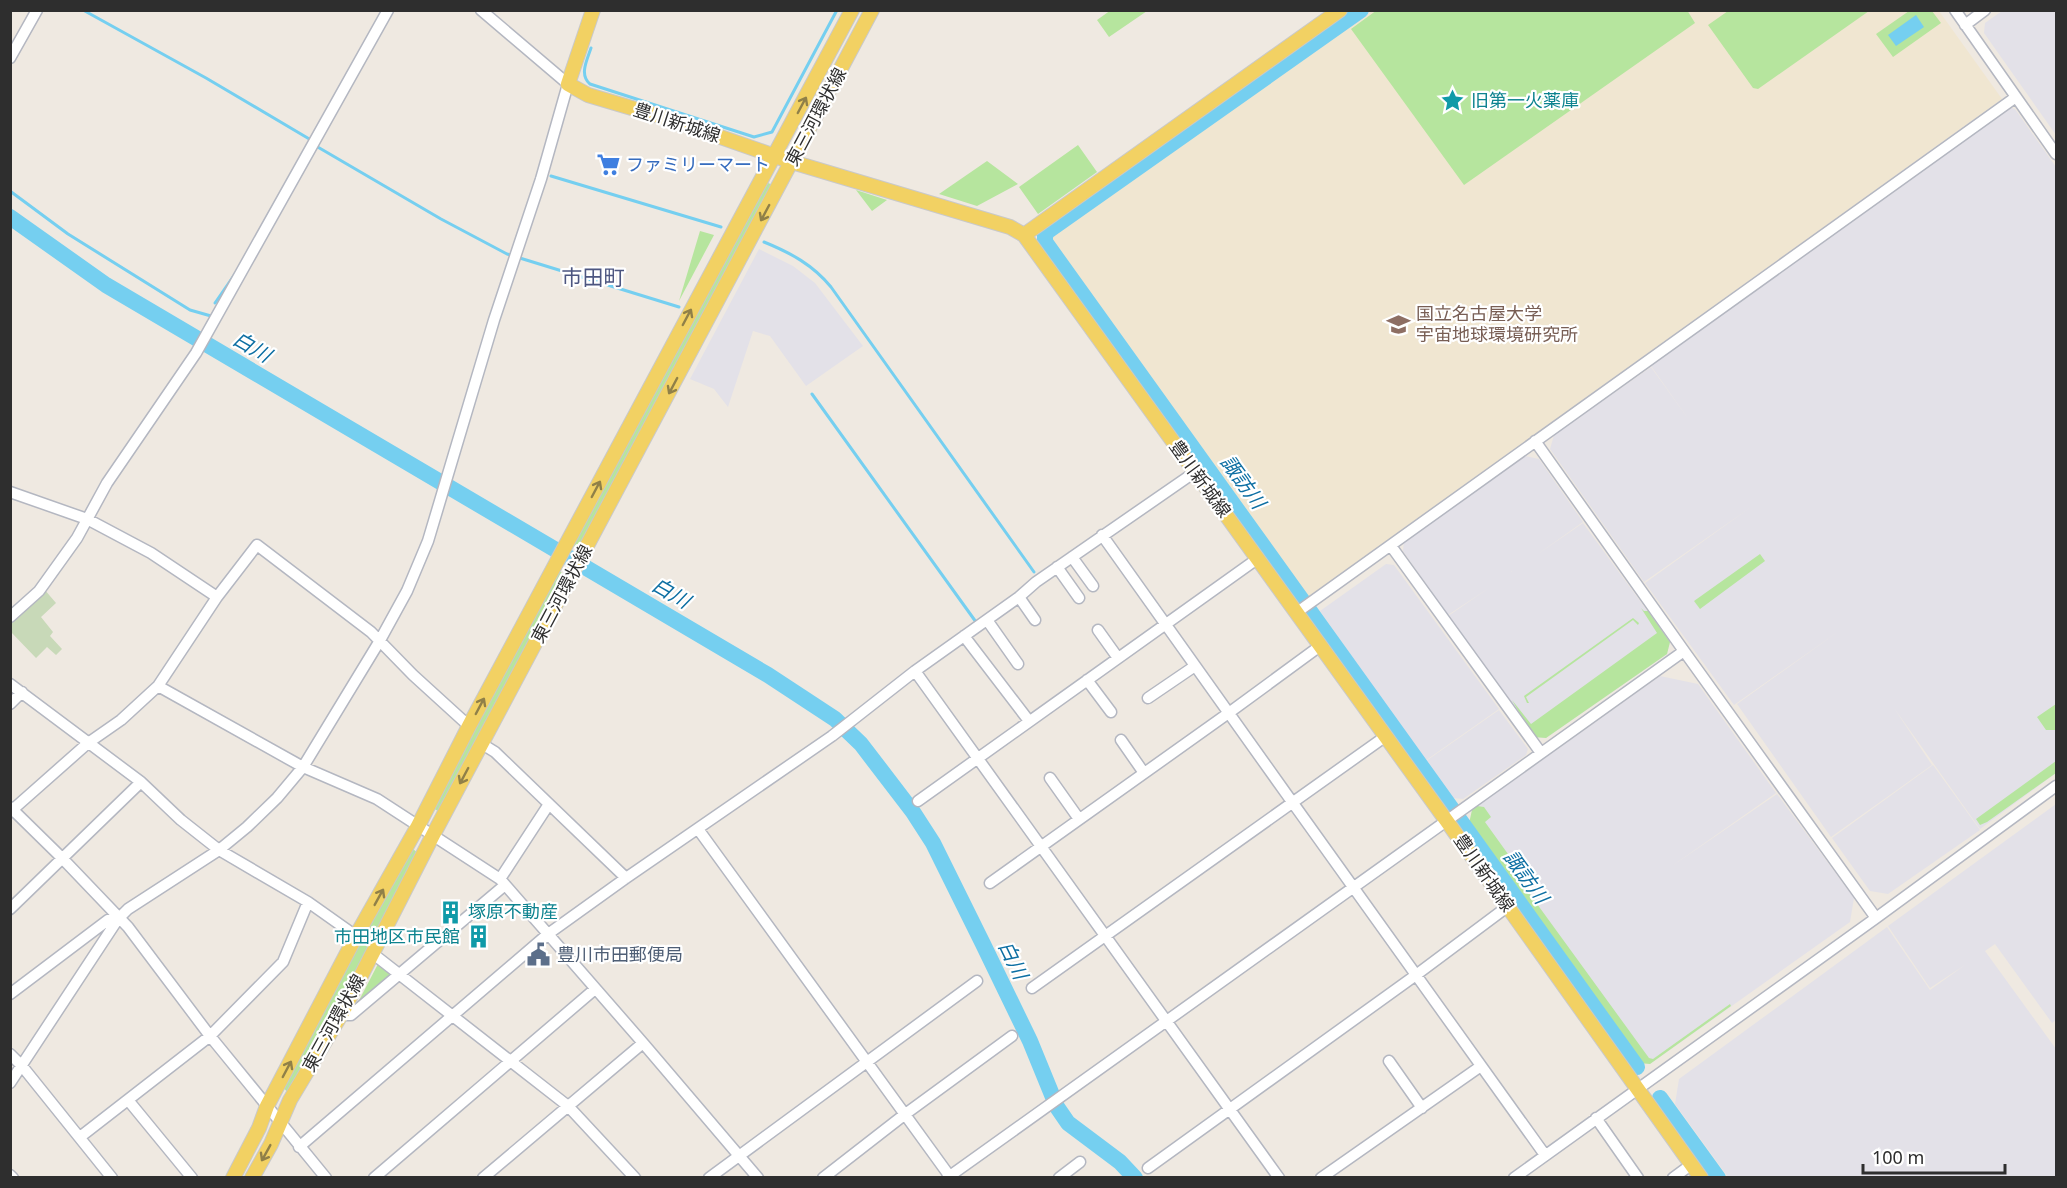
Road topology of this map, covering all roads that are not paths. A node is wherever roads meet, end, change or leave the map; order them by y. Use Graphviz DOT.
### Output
graph roads {
  1 [pos="37,10"];
  2 [pos="388,10"];
  3 [pos="481,10"];
  4 [pos="593,10"];
  5 [pos="852,10"];
  6 [pos="872,10"];
  7 [pos="1340,10"];
  8 [pos="1954,10"];
  9 [pos="1985,10"];
  10 [pos="1965,25"];
  11 [pos="10,58"];
  12 [pos="568,84"];
  13 [pos="2016,97"];
  14 [pos="2056,154"];
  15 [pos="773,155"];
  16 [pos="792,162"];
  17 [pos="1024,235"];
  18 [pos="1535,441"];
  19 [pos="1195,472"];
  20 [pos="10,492"];
  21 [pos="87,519"];
  22 [pos="1102,535"];
  23 [pos="1391,546"];
  24 [pos="1071,557"];
  25 [pos="1257,559"];
  26 [pos="1057,567"];
  27 [pos="1093,586"];
  28 [pos="217,597"];
  29 [pos="1019,597"];
  30 [pos="1079,598"];
  31 [pos="1299,612"];
  32 [pos="10,617"];
  33 [pos="987,620"];
  34 [pos="1035,620"];
  35 [pos="1165,624"];
  36 [pos="1098,630"];
  37 [pos="964,636"];
  38 [pos="379,642"];
  39 [pos="1320,646"];
  40 [pos="1684,651"];
  41 [pos="1118,658"];
  42 [pos="1018,664"];
  43 [pos="1195,666"];
  44 [pos="915,671"];
  45 [pos="1087,680"];
  46 [pos="10,684"];
  47 [pos="158,686"];
  48 [pos="22,692"];
  49 [pos="1148,698"];
  50 [pos="10,704"];
  51 [pos="1111,712"];
  52 [pos="1230,712"];
  53 [pos="1029,721"];
  54 [pos="469,726"];
  55 [pos="1386,736"];
  56 [pos="1121,740"];
  57 [pos="88,743"];
  58 [pos="482,744"];
  59 [pos="1541,753"];
  60 [pos="978,757"];
  61 [pos="303,767"];
  62 [pos="1144,772"];
  63 [pos="1050,778"];
  64 [pos="141,782"];
  65 [pos="2056,786"];
  66 [pos="918,801"];
  67 [pos="1292,803"];
  68 [pos="549,804"];
  69 [pos="11,810"];
  70 [pos="1449,818"];
  71 [pos="1079,819"];
  72 [pos="418,826"];
  73 [pos="698,829"];
  74 [pos="433,835"];
  75 [pos="1042,847"];
  76 [pos="219,850"];
  77 [pos="62,858"];
  78 [pos="626,878"];
  79 [pos="502,882"];
  80 [pos="990,883"];
  81 [pos="1353,888"];
  82 [pos="308,902"];
  83 [pos="1507,907"];
  84 [pos="10,909"];
  85 [pos="1876,918"];
  86 [pos="118,919"];
  87 [pos="549,934"];
  88 [pos="1106,935"];
  89 [pos="356,936"];
  90 [pos="372,953"];
  91 [pos="400,974"];
  92 [pos="1416,975"];
  93 [pos="977,981"];
  94 [pos="1032,988"];
  95 [pos="595,989"];
  96 [pos="10,994"];
  97 [pos="341,1015"];
  98 [pos="454,1015"];
  99 [pos="1166,1022"];
  100 [pos="210,1036"];
  101 [pos="1012,1036"];
  102 [pos="644,1043"];
  103 [pos="10,1054"];
  104 [pos="511,1061"];
  105 [pos="1389,1061"];
  106 [pos="868,1062"];
  107 [pos="22,1066"];
  108 [pos="1481,1066"];
  109 [pos="10,1083"];
  110 [pos="1638,1088"];
  111 [pos="128,1100"];
  112 [pos="267,1106"];
  113 [pos="568,1106"];
  114 [pos="1422,1108"];
  115 [pos="1229,1110"];
  116 [pos="904,1115"];
  117 [pos="1596,1118"];
  118 [pos="281,1123"];
  119 [pos="80,1137"];
  120 [pos="299,1147"];
  121 [pos="1545,1155"];
  122 [pos="739,1156"];
  123 [pos="1080,1162"];
  124 [pos="1692,1164"];
  125 [pos="1148,1168"];
  126 [pos="949,1177"];
  127 [pos="112,1178"];
  128 [pos="192,1178"];
  129 [pos="232,1178"];
  130 [pos="252,1178"];
  131 [pos="326,1178"];
  132 [pos="374,1178"];
  133 [pos="483,1178"];
  134 [pos="634,1178"];
  135 [pos="709,1178"];
  136 [pos="758,1178"];
  137 [pos="823,1178"];
  138 [pos="1059,1178"];
  139 [pos="1279,1178"];
  140 [pos="1321,1178"];
  141 [pos="1514,1178"];
  142 [pos="1638,1178"];
  143 [pos="1673,1178"];
  144 [pos="1701,1178"];
  1 -- 11 [label="street"];
  2 -- 21 [label="street"];
  3 -- 12 [label="street"];
  4 -- 12 [label="main road"];
  15 -- 5 [label="main road, 東三河環状線, one-way"];
  6 -- 16 [label="main road, 東三河環状線"];
  7 -- 17 [label="main road"];
  8 -- 10 [label="street"];
  9 -- 10 [label="street"];
  10 -- 13 [label="street"];
  12 -- 15 [label="main road, 豊川新城線"];
  12 -- 38 [label="street"];
  13 -- 14 [label="street"];
  13 -- 18 [label="street"];
  15 -- 16 [label="main road, 豊川新城線"];
  54 -- 15 [label="main road, 東三河環状線, one-way"];
  16 -- 17 [label="main road, 豊川新城線"];
  16 -- 58 [label="main road, 東三河環状線, one-way"];
  17 -- 19 [label="main road, 豊川新城線"];
  18 -- 23 [label="street"];
  18 -- 40 [label="street"];
  19 -- 22 [label="street"];
  19 -- 25 [label="main road, 豊川新城線"];
  20 -- 21 [label="street"];
  21 -- 28 [label="street"];
  21 -- 32 [label="street"];
  22 -- 24 [label="street"];
  22 -- 35 [label="street"];
  23 -- 31 [label="street"];
  23 -- 59 [label="street"];
  24 -- 26 [label="street"];
  24 -- 27 [label="street"];
  25 -- 31 [label="main road, 豊川新城線"];
  25 -- 35 [label="street"];
  26 -- 29 [label="street"];
  26 -- 30 [label="street"];
  28 -- 38 [label="street"];
  28 -- 47 [label="street"];
  29 -- 33 [label="street"];
  29 -- 34 [label="street"];
  31 -- 39 [label="main road, 豊川新城線"];
  33 -- 37 [label="street"];
  33 -- 42 [label="street"];
  35 -- 41 [label="street"];
  35 -- 43 [label="street"];
  36 -- 41 [label="street"];
  37 -- 44 [label="street"];
  37 -- 53 [label="street"];
  38 -- 54 [label="street"];
  38 -- 61 [label="street"];
  39 -- 52 [label="street"];
  39 -- 55 [label="main road, 豊川新城線"];
  40 -- 59 [label="street"];
  40 -- 85 [label="street"];
  41 -- 45 [label="street"];
  43 -- 49 [label="street"];
  43 -- 52 [label="street"];
  44 -- 60 [label="street"];
  44 -- 73 [label="street"];
  45 -- 51 [label="street"];
  45 -- 53 [label="street"];
  46 -- 48 [label="street"];
  47 -- 57 [label="street"];
  47 -- 61 [label="street"];
  48 -- 50 [label="street"];
  48 -- 57 [label="street"];
  52 -- 62 [label="street"];
  52 -- 67 [label="street"];
  53 -- 60 [label="street"];
  54 -- 72 [label="main road, 東三河環状線"];
  55 -- 67 [label="street"];
  55 -- 70 [label="main road, 豊川新城線"];
  56 -- 62 [label="street"];
  57 -- 64 [label="street"];
  57 -- 69 [label="street"];
  58 -- 68 [label="street"];
  58 -- 74 [label="main road, 東三河環状線, one-way"];
  59 -- 70 [label="street"];
  60 -- 66 [label="street"];
  60 -- 75 [label="street"];
  61 -- 72 [label="street"];
  61 -- 76 [label="street"];
  62 -- 71 [label="street"];
  63 -- 71 [label="street"];
  64 -- 76 [label="street"];
  64 -- 77 [label="street"];
  65 -- 85 [label="street"];
  67 -- 81 [label="street"];
  67 -- 88 [label="street"];
  68 -- 78 [label="street"];
  68 -- 79 [label="street"];
  69 -- 77 [label="street"];
  70 -- 81 [label="street"];
  70 -- 83 [label="main road, 豊川新城線"];
  71 -- 75 [label="street"];
  72 -- 74 [label="street"];
  89 -- 72 [label="main road, 東三河環状線, one-way"];
  73 -- 78 [label="street"];
  73 -- 106 [label="street"];
  74 -- 79 [label="street"];
  74 -- 90 [label="main road, 東三河環状線"];
  75 -- 80 [label="street"];
  75 -- 88 [label="street"];
  76 -- 82 [label="street"];
  76 -- 86 [label="street"];
  77 -- 84 [label="street"];
  77 -- 86 [label="street"];
  78 -- 87 [label="street"];
  79 -- 87 [label="street"];
  79 -- 91 [label="street"];
  81 -- 92 [label="street"];
  81 -- 99 [label="street"];
  82 -- 89 [label="street"];
  82 -- 100 [label="street"];
  83 -- 92 [label="street"];
  83 -- 110 [label="main road, 豊川新城線"];
  85 -- 110 [label="street"];
  86 -- 96 [label="street"];
  86 -- 100 [label="street"];
  86 -- 107 [label="street"];
  87 -- 95 [label="street"];
  87 -- 98 [label="street"];
  88 -- 94 [label="street"];
  88 -- 99 [label="street"];
  112 -- 89 [label="main road, 東三河環状線, one-way"];
  90 -- 91 [label="street"];
  90 -- 97 [label="main road, 東三河環状線"];
  91 -- 97 [label="street"];
  91 -- 98 [label="street"];
  92 -- 108 [label="street"];
  92 -- 115 [label="street"];
  93 -- 106 [label="street"];
  95 -- 102 [label="street"];
  95 -- 104 [label="street"];
  97 -- 118 [label="main road, 東三河環状線"];
  98 -- 104 [label="street"];
  98 -- 120 [label="street"];
  99 -- 115 [label="street"];
  99 -- 126 [label="street"];
  100 -- 111 [label="street"];
  100 -- 112 [label="street"];
  101 -- 116 [label="street"];
  102 -- 113 [label="street"];
  102 -- 122 [label="street"];
  103 -- 107 [label="street"];
  104 -- 113 [label="street"];
  104 -- 132 [label="street"];
  105 -- 114 [label="street"];
  106 -- 116 [label="street"];
  106 -- 122 [label="street"];
  107 -- 109 [label="street"];
  107 -- 119 [label="street"];
  108 -- 114 [label="street"];
  108 -- 121 [label="street"];
  110 -- 117 [label="street"];
  110 -- 124 [label="main road, 豊川新城線"];
  111 -- 119 [label="street"];
  111 -- 128 [label="street"];
  112 -- 118 [label="street"];
  112 -- 129 [label="main road, 東三河環状線"];
  113 -- 133 [label="street"];
  113 -- 134 [label="street"];
  114 -- 140 [label="street"];
  115 -- 125 [label="street"];
  115 -- 139 [label="street"];
  116 -- 126 [label="street"];
  116 -- 137 [label="street"];
  117 -- 121 [label="street"];
  117 -- 142 [label="street"];
  118 -- 120 [label="street"];
  118 -- 130 [label="main road, 東三河環状線, one-way"];
  119 -- 127 [label="street"];
  120 -- 131 [label="street"];
  121 -- 141 [label="street"];
  122 -- 135 [label="street"];
  122 -- 136 [label="street"];
  123 -- 138 [label="street"];
  124 -- 143 [label="street"];
  124 -- 144 [label="main road, 豊川新城線"];
}
